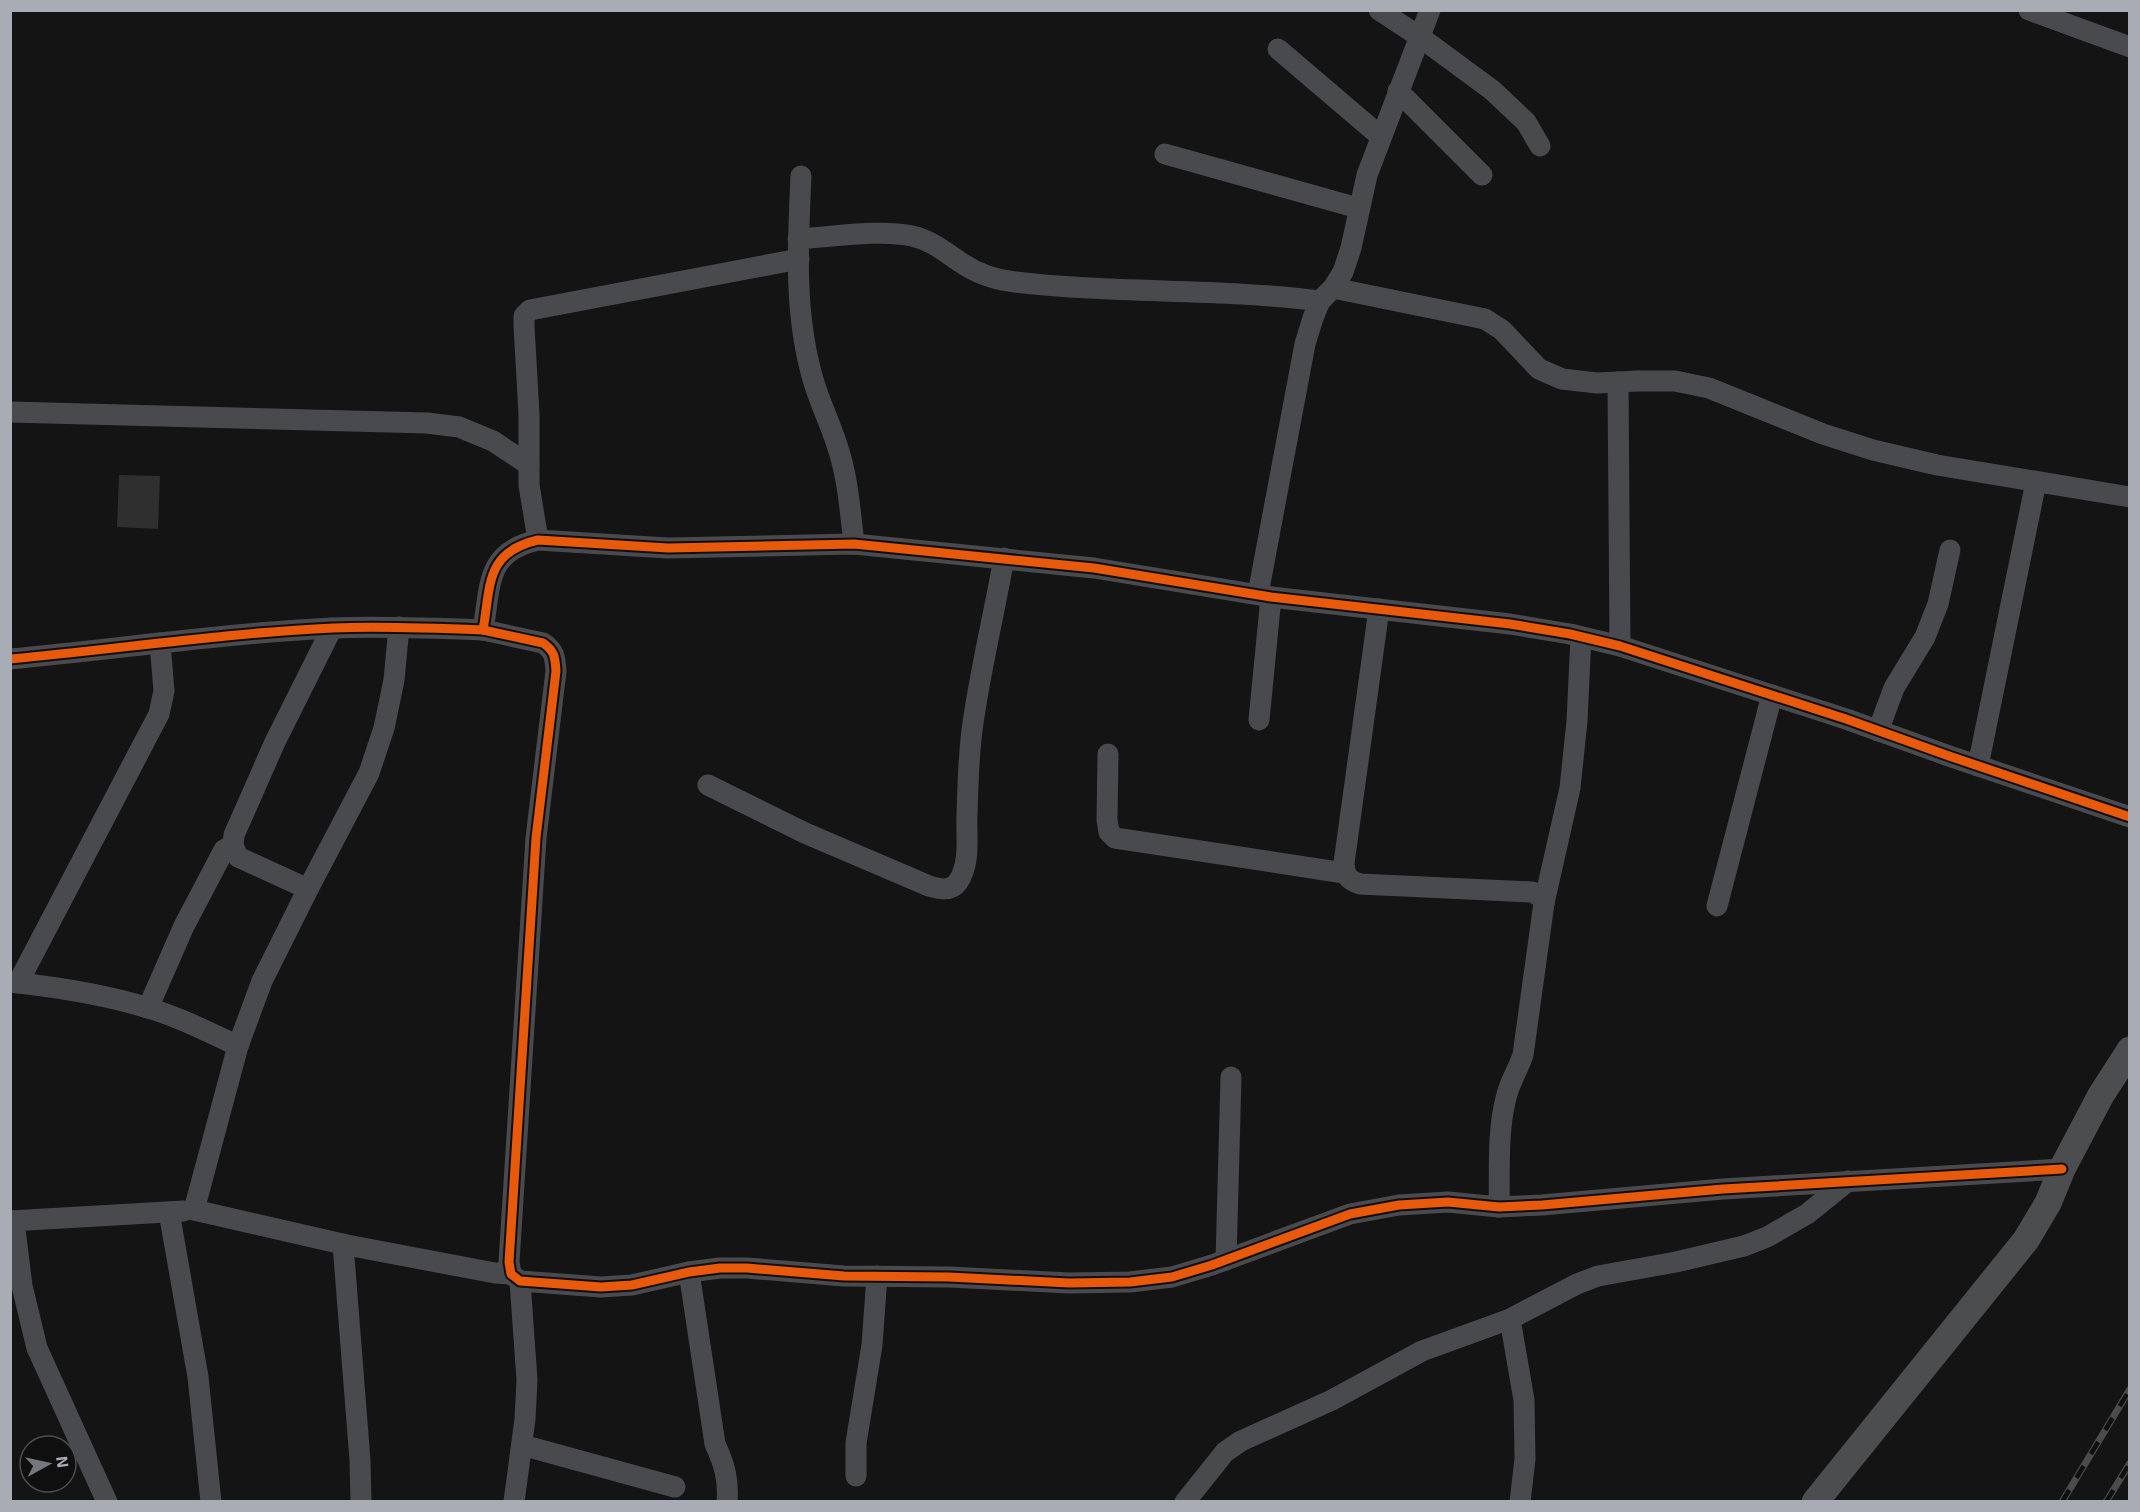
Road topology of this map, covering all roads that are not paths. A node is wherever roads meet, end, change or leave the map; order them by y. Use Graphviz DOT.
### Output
graph roads {
  1 [pos="1379,10"];
  2 [pos="1430,10"];
  3 [pos="2029,10"];
  4 [pos="1420,37"];
  5 [pos="2130,46"];
  6 [pos="1278,49"];
  7 [pos="1398,91"];
  8 [pos="1380,136"];
  9 [pos="1540,146"];
  10 [pos="1165,154"];
  11 [pos="1482,175"];
  12 [pos="801,176"];
  13 [pos="1358,208"];
  14 [pos="799,249"];
  15 [pos="1326,294"];
  16 [pos="1618,382"];
  17 [pos="10,412"];
  18 [pos="530,465"];
  19 [pos="2036,482"];
  20 [pos="2130,497"];
  21 [pos="538,540"];
  22 [pos="854,544"];
  23 [pos="1950,550"];
  24 [pos="1004,558"];
  25 [pos="1264,596"];
  26 [pos="1379,609"];
  27 [pos="399,627"];
  28 [pos="332,628"];
  29 [pos="483,630"];
  30 [pos="1581,637"];
  31 [pos="160,642"];
  32 [pos="1620,646"];
  33 [pos="10,659"];
  34 [pos="1772,695"];
  35 [pos="1259,720"];
  36 [pos="1878,731"];
  37 [pos="1108,754"];
  38 [pos="1978,766"];
  39 [pos="708,785"];
  40 [pos="2130,817"];
  41 [pos="233,845"];
  42 [pos="1344,873"];
  43 [pos="308,889"];
  44 [pos="1544,903"];
  45 [pos="1718,906"];
  46 [pos="14,983"];
  47 [pos="148,1008"];
  48 [pos="238,1046"];
  49 [pos="2130,1050"];
  50 [pos="1231,1077"];
  51 [pos="2062,1169"];
  52 [pos="1848,1181"];
  53 [pos="1499,1207"];
  54 [pos="195,1210"];
  55 [pos="169,1212"];
  56 [pos="12,1221"];
  57 [pos="343,1245"];
  58 [pos="1226,1260"];
  59 [pos="689,1272"];
  60 [pos="876,1276"];
  61 [pos="515,1277"];
  62 [pos="1510,1319"];
  63 [pos="522,1445"];
  64 [pos="856,1476"];
  65 [pos="675,1488"];
  66 [pos="107,1502"];
  67 [pos="211,1502"];
  68 [pos="361,1502"];
  69 [pos="514,1502"];
  70 [pos="727,1502"];
  71 [pos="1185,1502"];
  72 [pos="1520,1502"];
  73 [pos="1815,1502"];
  1 -- 4 [label="street"];
  2 -- 4 [label="street"];
  3 -- 5 [label="street"];
  4 -- 7 [label="street"];
  4 -- 9 [label="street"];
  6 -- 8 [label="street"];
  7 -- 8 [label="street"];
  7 -- 11 [label="street"];
  8 -- 13 [label="street"];
  10 -- 13 [label="street"];
  12 -- 14 [label="street"];
  13 -- 15 [label="street"];
  14 -- 15 [label="street"];
  14 -- 18 [label="street"];
  14 -- 22 [label="street"];
  15 -- 16 [label="street"];
  15 -- 25 [label="street"];
  16 -- 19 [label="street"];
  16 -- 32 [label="street"];
  17 -- 18 [label="street"];
  18 -- 21 [label="street"];
  19 -- 20 [label="street"];
  19 -- 38 [label="street"];
  21 -- 22 [label="street"];
  21 -- 29 [label="street"];
  22 -- 24 [label="street"];
  23 -- 36 [label="street"];
  24 -- 25 [label="street"];
  24 -- 39 [label="street"];
  25 -- 26 [label="street"];
  25 -- 35 [label="street"];
  26 -- 30 [label="street"];
  26 -- 42 [label="street"];
  27 -- 28 [label="street"];
  27 -- 29 [label="street"];
  27 -- 43 [label="street"];
  28 -- 31 [label="street"];
  28 -- 41 [label="street"];
  29 -- 61 [label="street"];
  30 -- 32 [label="street"];
  30 -- 44 [label="street"];
  31 -- 33 [label="street"];
  31 -- 46 [label="street"];
  32 -- 34 [label="street"];
  34 -- 36 [label="street"];
  34 -- 45 [label="street"];
  36 -- 38 [label="street"];
  37 -- 42 [label="street"];
  38 -- 40 [label="street"];
  41 -- 43 [label="street"];
  41 -- 47 [label="street"];
  42 -- 44 [label="street"];
  43 -- 48 [label="street"];
  44 -- 53 [label="street"];
  46 -- 47 [label="street"];
  47 -- 48 [label="street"];
  48 -- 54 [label="street"];
  49 -- 51 [label="main road"];
  50 -- 58 [label="street"];
  51 -- 52 [label="street"];
  51 -- 73 [label="main road"];
  52 -- 53 [label="street"];
  52 -- 62 [label="street"];
  53 -- 58 [label="street"];
  54 -- 55 [label="street"];
  54 -- 57 [label="street"];
  55 -- 56 [label="street"];
  55 -- 67 [label="street"];
  56 -- 66 [label="street"];
  57 -- 61 [label="street"];
  57 -- 68 [label="street"];
  58 -- 60 [label="street"];
  59 -- 60 [label="street"];
  59 -- 61 [label="street"];
  59 -- 70 [label="street"];
  60 -- 64 [label="street"];
  61 -- 63 [label="street"];
  62 -- 71 [label="street"];
  62 -- 72 [label="street"];
  63 -- 65 [label="street"];
  63 -- 69 [label="street"];
}
